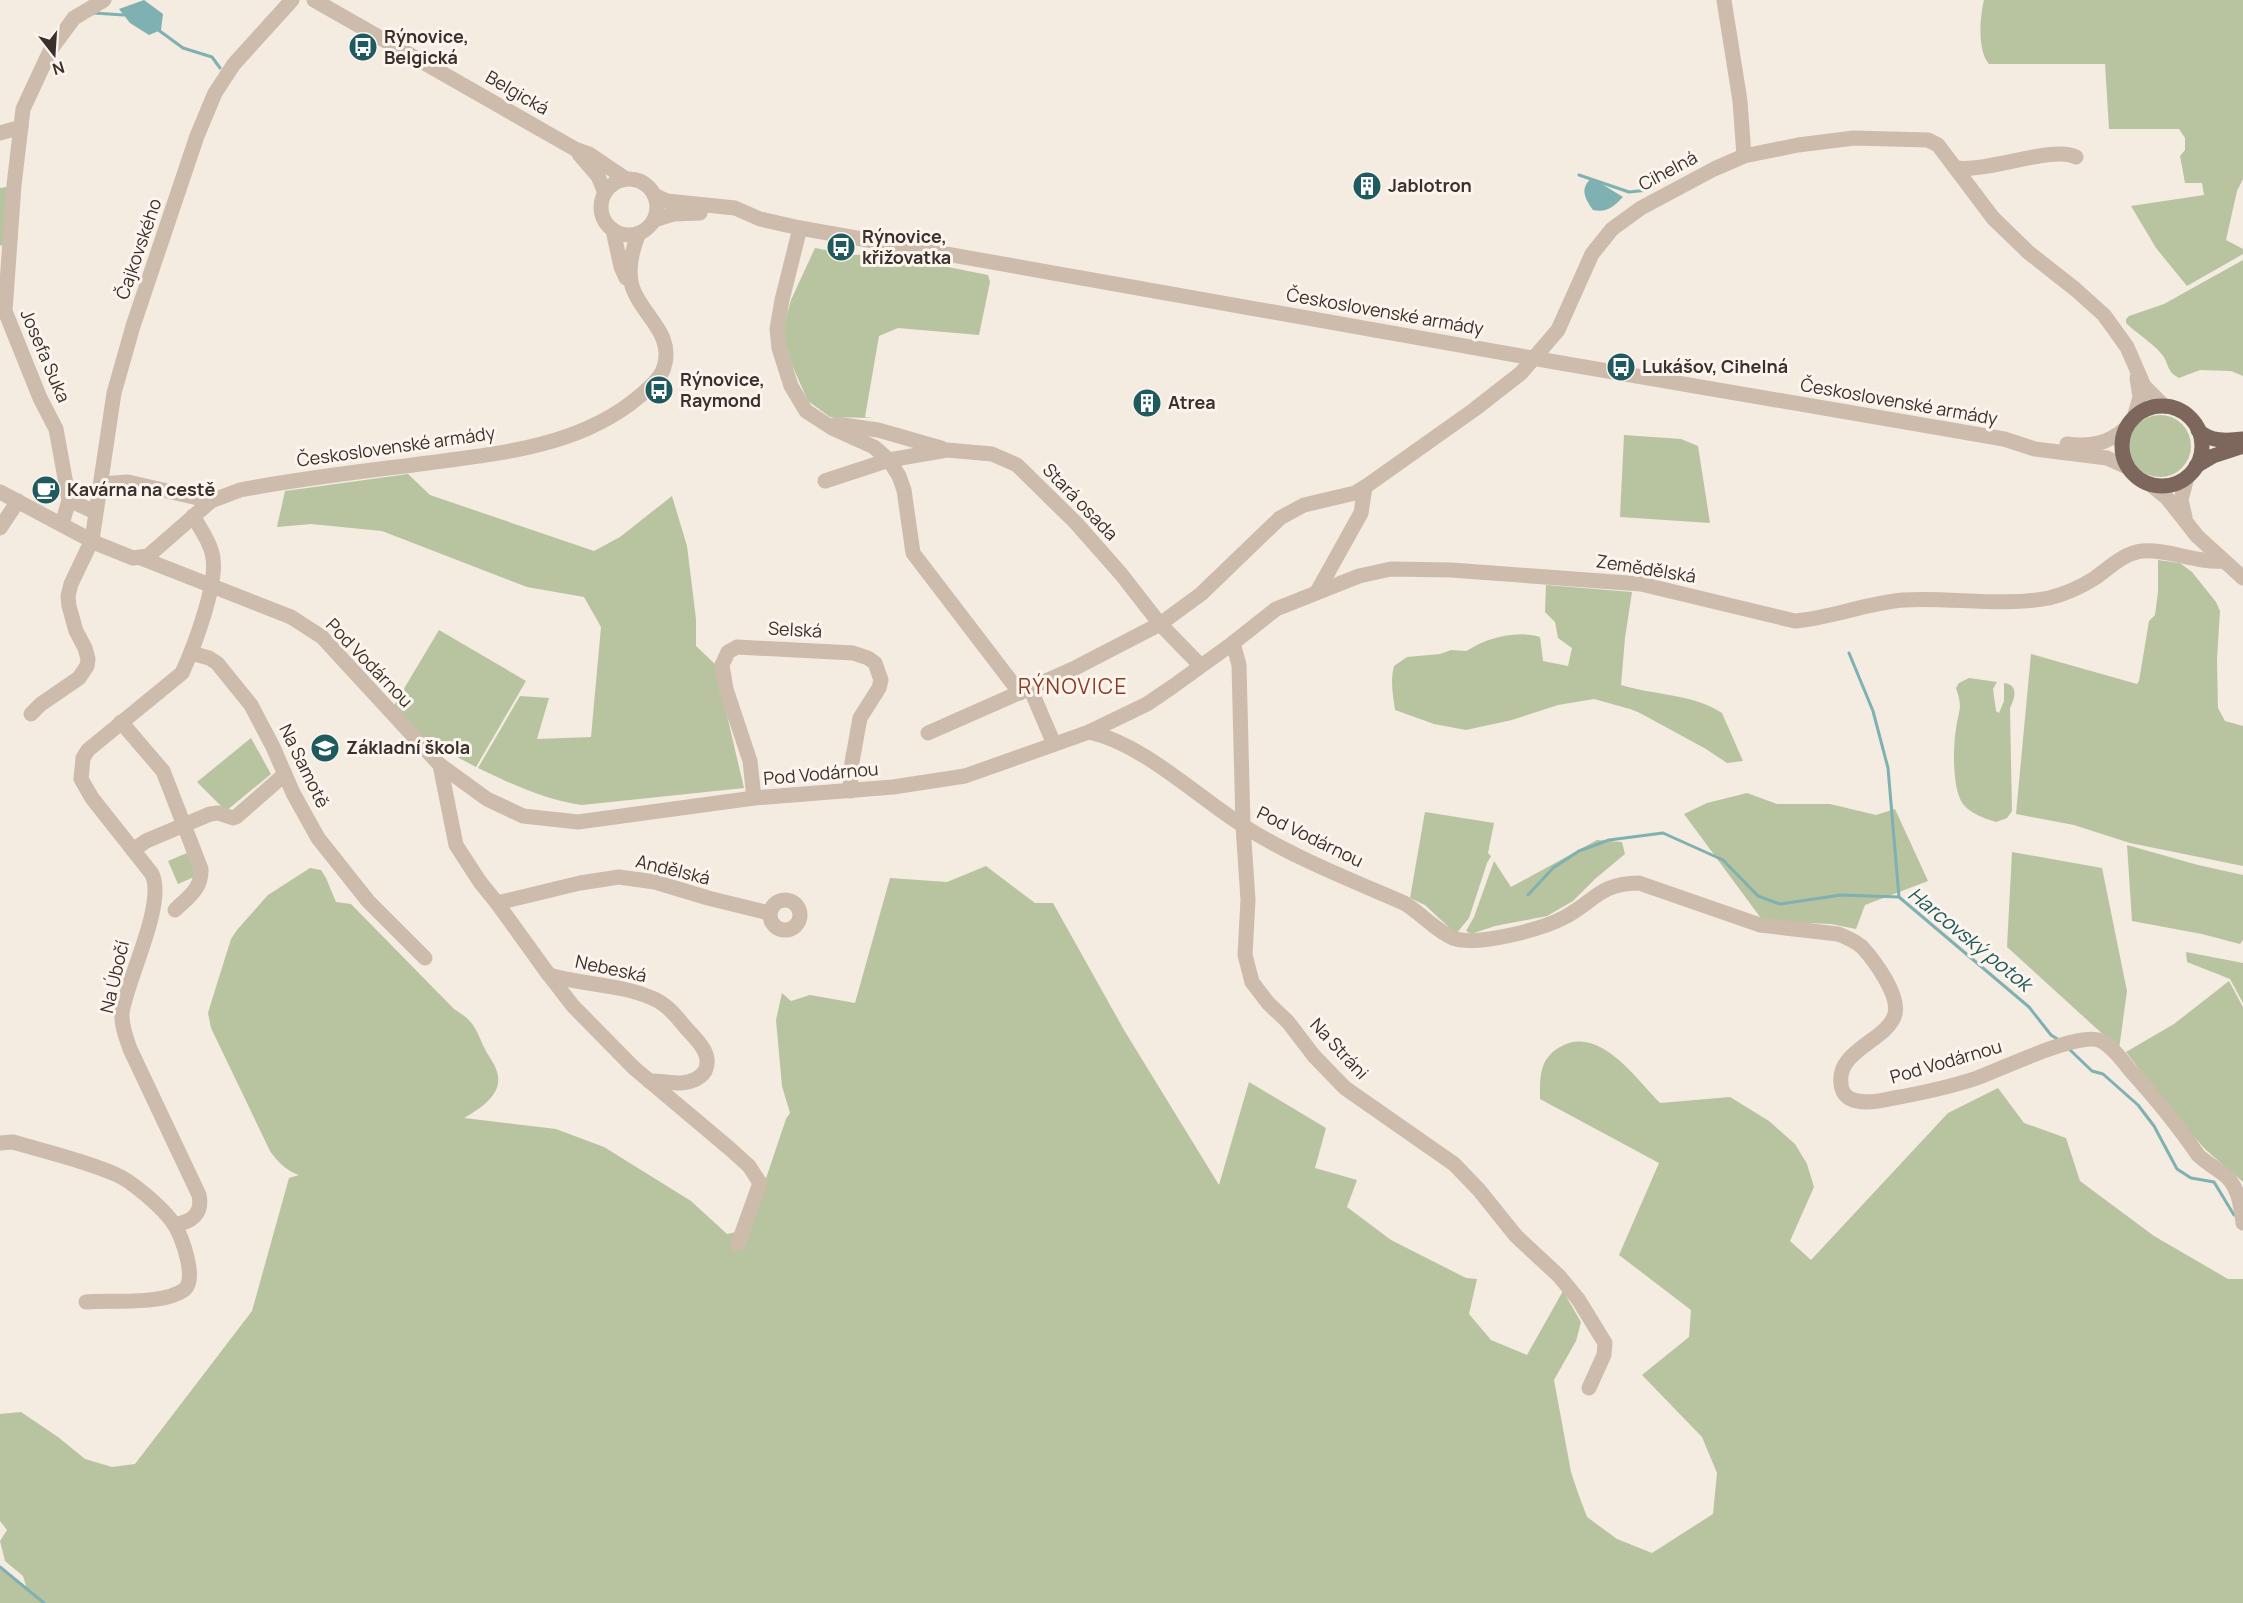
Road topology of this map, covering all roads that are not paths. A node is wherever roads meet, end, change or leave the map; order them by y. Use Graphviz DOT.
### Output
graph roads {
  1 [pos="104,0"];
  2 [pos="292,0"];
  3 [pos="314,0"];
  4 [pos="1724,0"];
  5 [pos="21,127"];
  6 [pos="0,133"];
  7 [pos="575,149"];
  8 [pos="1744,156"];
  9 [pos="2076,157"];
  10 [pos="1957,168"];
  11 [pos="637,177"];
  12 [pos="604,193"];
  13 [pos="654,195"];
  14 [pos="760,219"];
  15 [pos="654,220"];
  16 [pos="800,228"];
  17 [pos="613,230"];
  18 [pos="639,233"];
  19 [pos="632,285"];
  20 [pos="1532,358"];
  21 [pos="2135,366"];
  22 [pos="2164,406"];
  23 [pos="820,420"];
  24 [pos="2130,423"];
  25 [pos="2198,430"];
  26 [pos="2004,439"];
  27 [pos="2243,439"];
  28 [pos="2243,446"];
  29 [pos="947,450"];
  30 [pos="889,460"];
  31 [pos="2127,467"];
  32 [pos="2192,472"];
  33 [pos="825,481"];
  34 [pos="101,484"];
  35 [pos="2151,485"];
  36 [pos="1365,487"];
  37 [pos="0,492"];
  38 [pos="69,500"];
  39 [pos="18,501"];
  40 [pos="211,501"];
  41 [pos="95,512"];
  42 [pos="193,516"];
  43 [pos="2186,522"];
  44 [pos="62,524"];
  45 [pos="0,528"];
  46 [pos="92,540"];
  47 [pos="141,558"];
  48 [pos="2223,561"];
  49 [pos="2243,578"];
  50 [pos="213,584"];
  51 [pos="1317,592"];
  52 [pos="1160,624"];
  53 [pos="1233,643"];
  54 [pos="191,653"];
  55 [pos="1200,665"];
  56 [pos="1025,691"];
  57 [pos="36,709"];
  58 [pos="121,722"];
  59 [pos="1089,732"];
  60 [pos="928,733"];
  61 [pos="1054,744"];
  62 [pos="440,765"];
  63 [pos="285,774"];
  64 [pos="850,791"];
  65 [pos="754,798"];
  66 [pos="184,825"];
  67 [pos="1243,826"];
  68 [pos="133,850"];
  69 [pos="497,903"];
  70 [pos="175,910"];
  71 [pos="770,913"];
  72 [pos="425,958"];
  73 [pos="549,975"];
  74 [pos="649,1081"];
  75 [pos="0,1143"];
  76 [pos="2243,1223"];
  77 [pos="174,1224"];
  78 [pos="738,1244"];
  79 [pos="86,1302"];
  80 [pos="1589,1388"];
  1 -- 5 [label="street, Josefa Suka"];
  2 -- 34 [label="street, Čajkovského"];
  3 -- 7 [label="street, Belgická"];
  4 -- 8 [label="street"];
  5 -- 6 [label="street"];
  5 -- 38 [label="street, Josefa Suka"];
  7 -- 11 [label="street, Belgická"];
  7 -- 12 [label="street, Belgická"];
  8 -- 10 [label="street, Cihelná"];
  8 -- 20 [label="street, Cihelná"];
  9 -- 10 [label="street"];
  10 -- 21 [label="street, Cihelná"];
  11 -- 12 [label="street"];
  11 -- 13 [label="street"];
  12 -- 17 [label="street"];
  13 -- 14 [label="street, Československé armády"];
  13 -- 15 [label="street"];
  14 -- 15 [label="street, Československé armády"];
  14 -- 16 [label="street, Československé armády"];
  15 -- 18 [label="street"];
  16 -- 20 [label="street, Československé armády"];
  16 -- 23 [label="street"];
  17 -- 18 [label="street"];
  17 -- 19 [label="street"];
  18 -- 19 [label="street, Československé armády"];
  19 -- 40 [label="street, Československé armády"];
  20 -- 26 [label="street, Československé armády"];
  20 -- 36 [label="street"];
  21 -- 22 [label="street, Cihelná"];
  21 -- 24 [label="street"];
  22 -- 24 [label="main road, Československé armády"];
  22 -- 25 [label="main road"];
  23 -- 29 [label="street, Stará osada"];
  23 -- 30 [label="street"];
  24 -- 26 [label="street, Československé armády"];
  24 -- 31 [label="main road"];
  25 -- 27 [label="main road"];
  25 -- 32 [label="main road"];
  26 -- 31 [label="street, Československé armády"];
  28 -- 32 [label="main road"];
  29 -- 30 [label="street, Stará osada"];
  29 -- 52 [label="street, Stará osada"];
  30 -- 33 [label="street, Stará osada"];
  30 -- 56 [label="street"];
  31 -- 35 [label="main road, Československé armády"];
  32 -- 35 [label="main road"];
  32 -- 43 [label="street"];
  34 -- 40 [label="street"];
  34 -- 41 [label="street, Čajkovského"];
  35 -- 43 [label="street, Československé armády"];
  36 -- 51 [label="street"];
  36 -- 52 [label="street"];
  37 -- 39 [label="street"];
  38 -- 41 [label="street"];
  38 -- 44 [label="street, Josefa Suka"];
  39 -- 44 [label="street"];
  39 -- 45 [label="street"];
  40 -- 42 [label="street, Československé armády"];
  41 -- 46 [label="street, Čajkovského"];
  42 -- 47 [label="street, Československé armády"];
  42 -- 50 [label="street, Na Úbočí"];
  43 -- 48 [label="street, Československé armády"];
  44 -- 46 [label="street"];
  46 -- 47 [label="street"];
  46 -- 57 [label="street, Čajkovského"];
  47 -- 50 [label="street, Pod Vodárnou"];
  48 -- 49 [label="street, Československé armády"];
  48 -- 51 [label="street, Zemědělská"];
  50 -- 54 [label="street, Na Úbočí"];
  50 -- 62 [label="street, Pod Vodárnou"];
  51 -- 53 [label="street, Zemědělská"];
  52 -- 55 [label="street, Stará osada"];
  52 -- 56 [label="street"];
  53 -- 55 [label="street, Zemědělská"];
  53 -- 67 [label="street, Na Stráni"];
  54 -- 58 [label="street, Na Úbočí"];
  54 -- 63 [label="street, Na Samotě"];
  55 -- 59 [label="street, Zemědělská"];
  56 -- 60 [label="street"];
  56 -- 61 [label="street"];
  58 -- 66 [label="street"];
  58 -- 68 [label="street, Na Úbočí"];
  59 -- 61 [label="street, Pod Vodárnou"];
  59 -- 67 [label="street, Pod Vodárnou"];
  61 -- 64 [label="street, Pod Vodárnou"];
  62 -- 65 [label="street, Pod Vodárnou"];
  62 -- 69 [label="street, Nebeská"];
  63 -- 66 [label="street"];
  63 -- 72 [label="street, Na Samotě"];
  64 -- 65 [label="street, Pod Vodárnou"];
  64 -- 65 [label="street, Selská"];
  66 -- 68 [label="street"];
  66 -- 70 [label="street"];
  67 -- 76 [label="street, Pod Vodárnou"];
  67 -- 80 [label="street, Na Stráni"];
  68 -- 77 [label="street, Na Úbočí"];
  69 -- 71 [label="street, Andělská"];
  69 -- 73 [label="street, Nebeská"];
  73 -- 74 [label="street, Nebeská"];
  73 -- 74 [label="street, Nebeská"];
  74 -- 78 [label="street, Nebeská"];
  75 -- 77 [label="street"];
  77 -- 79 [label="street"];
}
